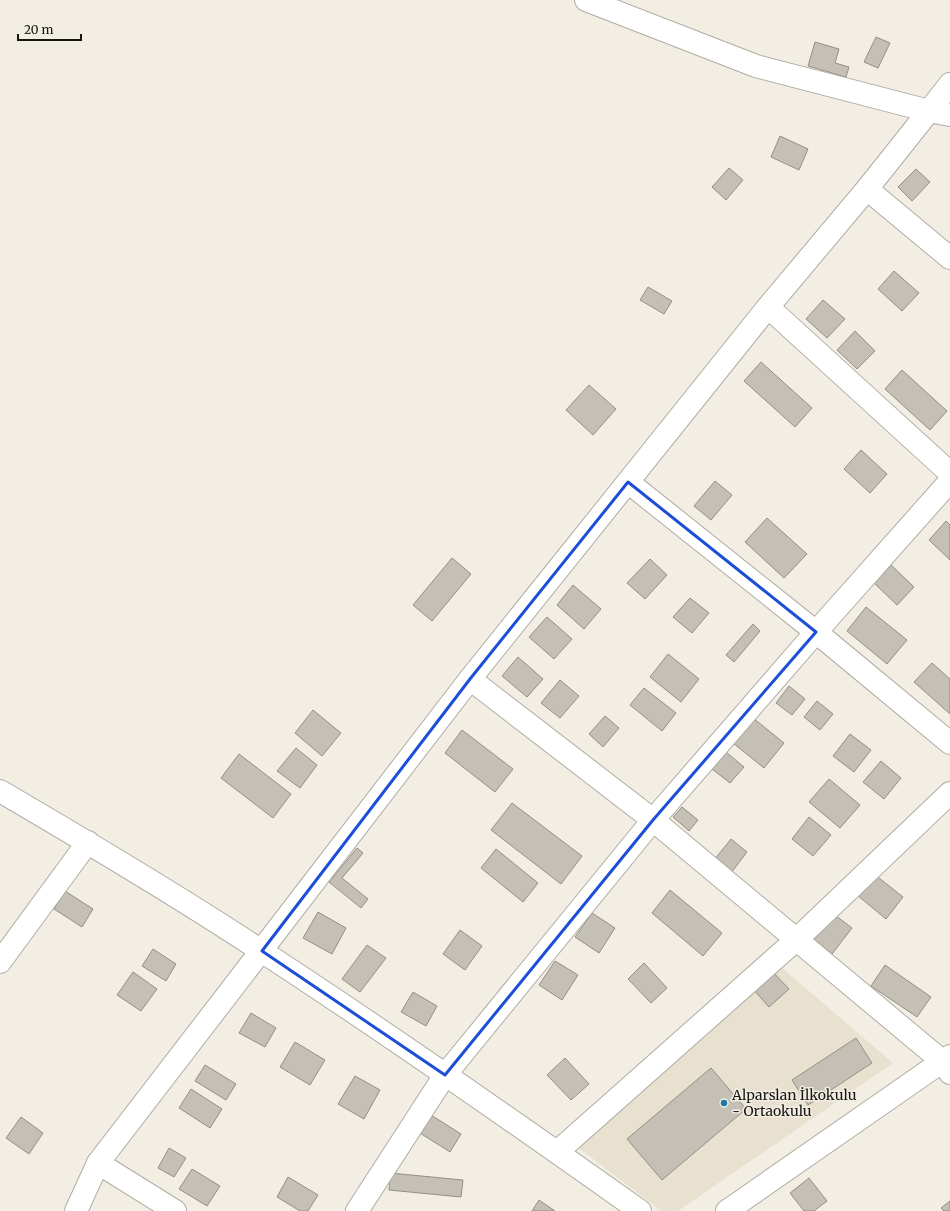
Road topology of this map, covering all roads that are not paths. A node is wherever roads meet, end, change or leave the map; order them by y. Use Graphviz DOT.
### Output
graph roads {
  1 [pos="586,0"];
  2 [pos="950,84"];
  3 [pos="929,111"];
  4 [pos="950,115"];
  5 [pos="867,189"];
  6 [pos="950,258"];
  7 [pos="768,306"];
  8 [pos="950,473"];
  9 [pos="950,481"];
  10 [pos="628,482"];
  11 [pos="816,632"];
  12 [pos="470,679"];
  13 [pos="950,742"];
  14 [pos="0,791"];
  15 [pos="950,793"];
  16 [pos="653,820"];
  17 [pos="88,842"];
  18 [pos="796,940"];
  19 [pos="262,951"];
  20 [pos="0,962"];
  21 [pos="947,1064"];
  22 [pos="445,1075"];
  23 [pos="557,1152"];
  24 [pos="98,1163"];
  25 [pos="76,1211"];
  26 [pos="175,1211"];
  27 [pos="357,1211"];
  28 [pos="640,1211"];
  29 [pos="727,1211"];
  1 -- 3 [label="street"];
  2 -- 3 [label="street"];
  3 -- 4 [label="street"];
  3 -- 5 [label="street"];
  5 -- 6 [label="street"];
  5 -- 7 [label="street"];
  7 -- 8 [label="street"];
  7 -- 10 [label="street"];
  9 -- 11 [label="street"];
  10 -- 11 [label="street"];
  10 -- 12 [label="street"];
  11 -- 13 [label="street"];
  11 -- 16 [label="street"];
  12 -- 16 [label="street"];
  12 -- 19 [label="street"];
  14 -- 17 [label="street"];
  15 -- 18 [label="street"];
  16 -- 18 [label="street"];
  16 -- 22 [label="street"];
  17 -- 19 [label="street"];
  17 -- 20 [label="street"];
  18 -- 21 [label="street"];
  18 -- 23 [label="street"];
  19 -- 22 [label="street"];
  19 -- 24 [label="street"];
  21 -- 29 [label="street"];
  22 -- 23 [label="street"];
  22 -- 27 [label="street"];
  23 -- 28 [label="street"];
  24 -- 25 [label="street"];
  24 -- 26 [label="street"];
}
